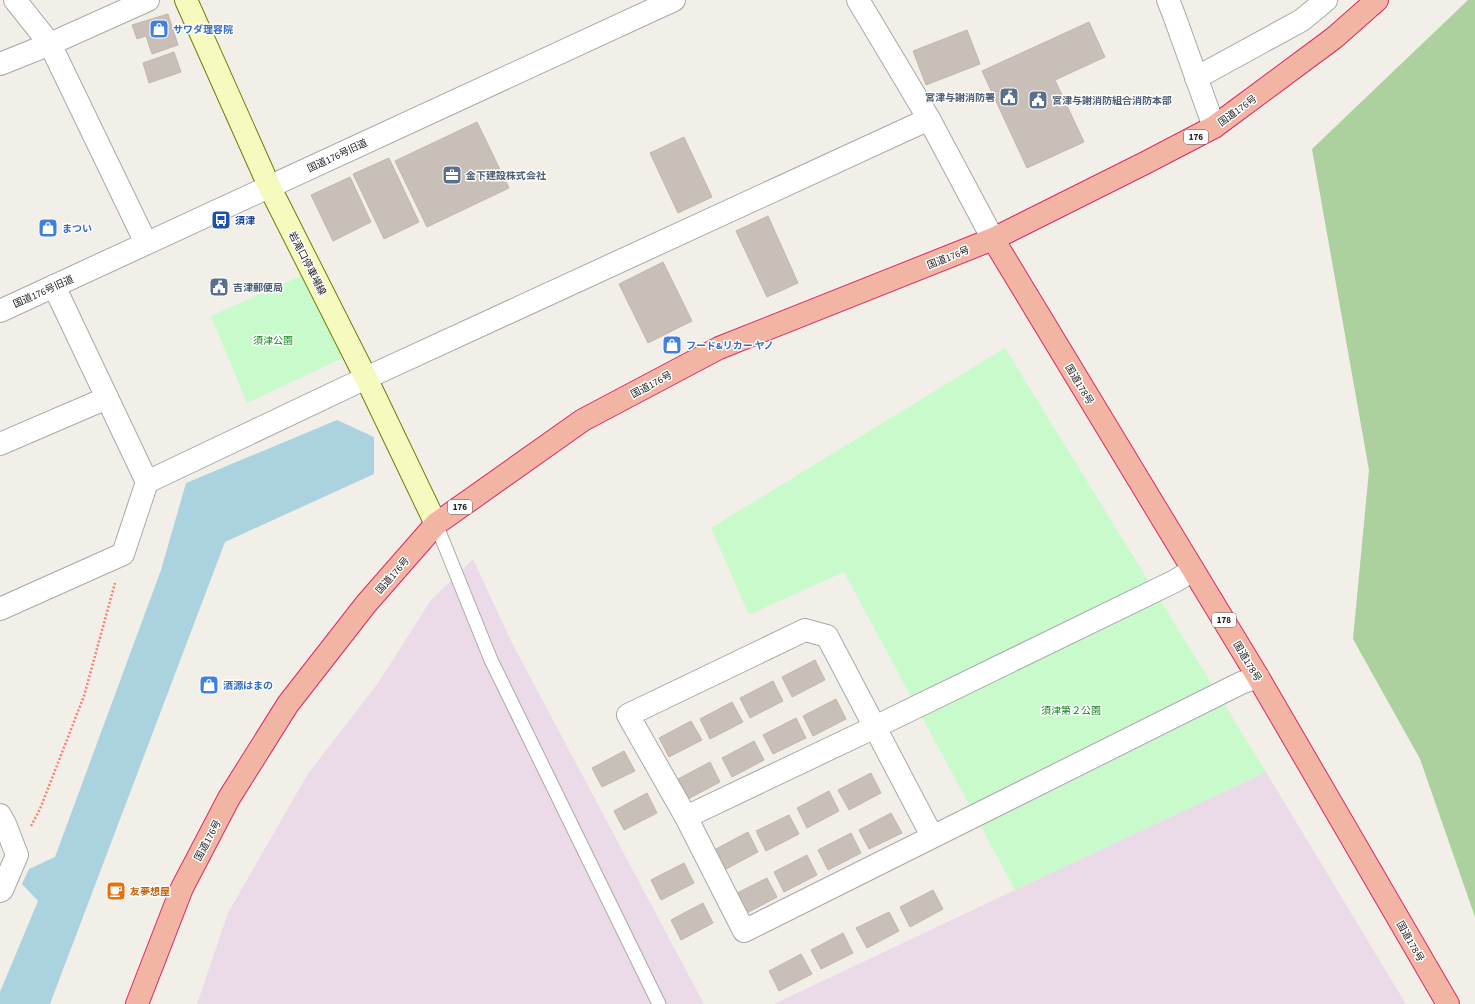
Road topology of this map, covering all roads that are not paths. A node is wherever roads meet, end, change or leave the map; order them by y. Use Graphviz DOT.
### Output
graph roads {
  1 [pos="16,0"];
  2 [pos="148,0"];
  3 [pos="186,0"];
  4 [pos="674,0"];
  5 [pos="858,0"];
  6 [pos="1168,0"];
  7 [pos="1326,0"];
  8 [pos="1377,0"];
  9 [pos="50,44"];
  10 [pos="0,64"];
  11 [pos="1196,78"];
  12 [pos="929,119"];
  13 [pos="1214,128"];
  14 [pos="269,186"];
  15 [pos="993,239"];
  16 [pos="146,243"];
  17 [pos="54,286"];
  18 [pos="0,310"];
  19 [pos="366,378"];
  20 [pos="107,398"];
  21 [pos="0,444"];
  22 [pos="147,482"];
  23 [pos="436,524"];
  24 [pos="1194,570"];
  25 [pos="0,609"];
  26 [pos="1258,677"];
  27 [pos="875,727"];
  28 [pos="0,815"];
  29 [pos="686,817"];
  30 [pos="932,836"];
  31 [pos="0,891"];
  32 [pos="137,1004"];
  33 [pos="659,1004"];
  34 [pos="1448,1004"];
  1 -- 9 [label="street"];
  2 -- 9 [label="street"];
  3 -- 14 [label="main road, 岩滝口停車場線"];
  4 -- 14 [label="street, 国道176号旧道"];
  5 -- 12 [label="street"];
  6 -- 11 [label="street"];
  7 -- 11 [label="street"];
  8 -- 13 [label="highway, 国道176号 / 176"];
  9 -- 10 [label="street"];
  9 -- 16 [label="street"];
  11 -- 13 [label="street"];
  12 -- 15 [label="street"];
  12 -- 19 [label="street"];
  13 -- 15 [label="highway, 国道176号 / 176"];
  14 -- 16 [label="street, 国道176号旧道"];
  14 -- 19 [label="main road, 岩滝口停車場線"];
  15 -- 23 [label="highway, 国道176号 / 176"];
  15 -- 24 [label="highway, 国道178号 / 178"];
  16 -- 17 [label="street, 国道176号旧道"];
  17 -- 18 [label="street, 国道176号旧道"];
  17 -- 20 [label="street"];
  19 -- 22 [label="street"];
  19 -- 23 [label="main road, 岩滝口停車場線"];
  20 -- 21 [label="street"];
  20 -- 22 [label="street"];
  22 -- 25 [label="street"];
  23 -- 32 [label="highway, 国道176号 / 176"];
  23 -- 33 [label="lane"];
  24 -- 26 [label="highway, 国道178号 / 178"];
  24 -- 27 [label="street"];
  26 -- 30 [label="street"];
  26 -- 34 [label="highway, 国道178号 / 178"];
  27 -- 29 [label="street"];
  27 -- 29 [label="street"];
  27 -- 30 [label="street"];
  28 -- 31 [label="street"];
  29 -- 30 [label="street"];
}
